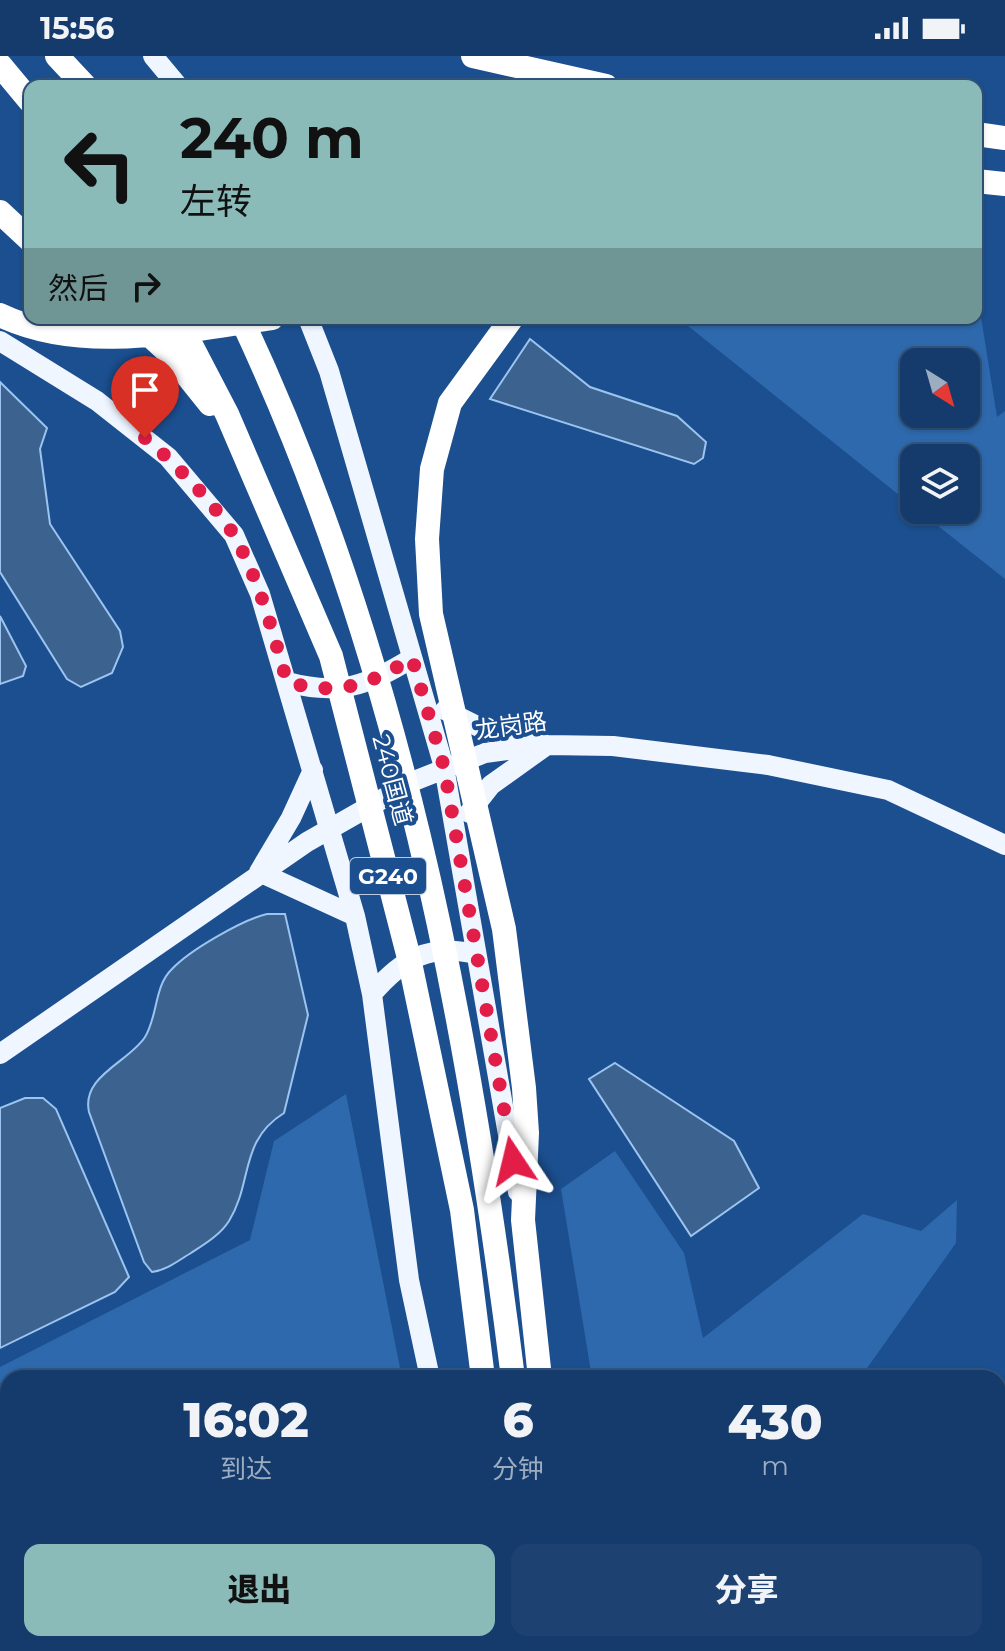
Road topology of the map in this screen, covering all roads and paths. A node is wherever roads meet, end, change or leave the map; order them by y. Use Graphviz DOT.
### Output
graph roads {
  1 [pos="57,56"];
  2 [pos="153,56"];
  3 [pos="473,56"];
  4 [pos="538,56"];
  5 [pos="0,65"];
  6 [pos="79,80"];
  7 [pos="173,80"];
  8 [pos="579,80"];
  9 [pos="604,80"];
  10 [pos="24,94"];
  11 [pos="982,135"];
  12 [pos="1005,138"];
  13 [pos="982,182"];
  14 [pos="1005,184"];
  15 [pos="0,212"];
  16 [pos="24,234"];
  17 [pos="0,315"];
  18 [pos="138,324"];
  19 [pos="180,324"];
  20 [pos="229,324"];
  21 [pos="244,324"];
  22 [pos="310,324"];
  23 [pos="508,324"];
  24 [pos="0,341"];
  25 [pos="235,435"];
  26 [pos="412,658"];
  27 [pos="287,682"];
  28 [pos="423,697"];
  29 [pos="547,745"];
  30 [pos="444,767"];
  31 [pos="313,770"];
  32 [pos="330,828"];
  33 [pos="456,837"];
  34 [pos="1005,845"];
  35 [pos="259,872"];
  36 [pos="355,916"];
  37 [pos="476,954"];
  38 [pos="372,994"];
  39 [pos="0,1054"];
  40 [pos="523,1220"];
  41 [pos="428,1370"];
  42 [pos="482,1370"];
  43 [pos="512,1370"];
  44 [pos="539,1370"];
  1 -- 6 [label="highway"];
  2 -- 7 [label="main road"];
  3 -- 8 [label="highway"];
  4 -- 9 [label="highway"];
  5 -- 10 [label="highway"];
  11 -- 12 [label="highway"];
  13 -- 14 [label="highway"];
  15 -- 16 [label="highway"];
  17 -- 20 [label="highway"];
  18 -- 25 [label="highway"];
  19 -- 25 [label="highway, 240国道 / G240"];
  21 -- 43 [label="highway, 240国道 / G240"];
  22 -- 26 [label="main road"];
  23 -- 40 [label="highway"];
  24 -- 27 [label="main road"];
  25 -- 42 [label="highway, 240国道 / G240"];
  26 -- 27 [label="main road"];
  26 -- 28 [label="main road"];
  27 -- 31 [label="main road"];
  28 -- 29 [label="main road"];
  28 -- 30 [label="main road"];
  29 -- 30 [label="main road, 龙岗路"];
  29 -- 33 [label="main road"];
  29 -- 34 [label="main road, 龙岗路"];
  30 -- 32 [label="main road, 龙岗路"];
  30 -- 33 [label="main road"];
  31 -- 32 [label="main road"];
  31 -- 35 [label="main road"];
  32 -- 35 [label="main road, 龙岗路"];
  32 -- 36 [label="main road"];
  33 -- 37 [label="main road"];
  35 -- 36 [label="main road"];
  35 -- 39 [label="main road, 龙岗路"];
  36 -- 38 [label="main road"];
  37 -- 38 [label="main road"];
  37 -- 40 [label="main road"];
  38 -- 41 [label="main road"];
  40 -- 44 [label="highway"];
}
